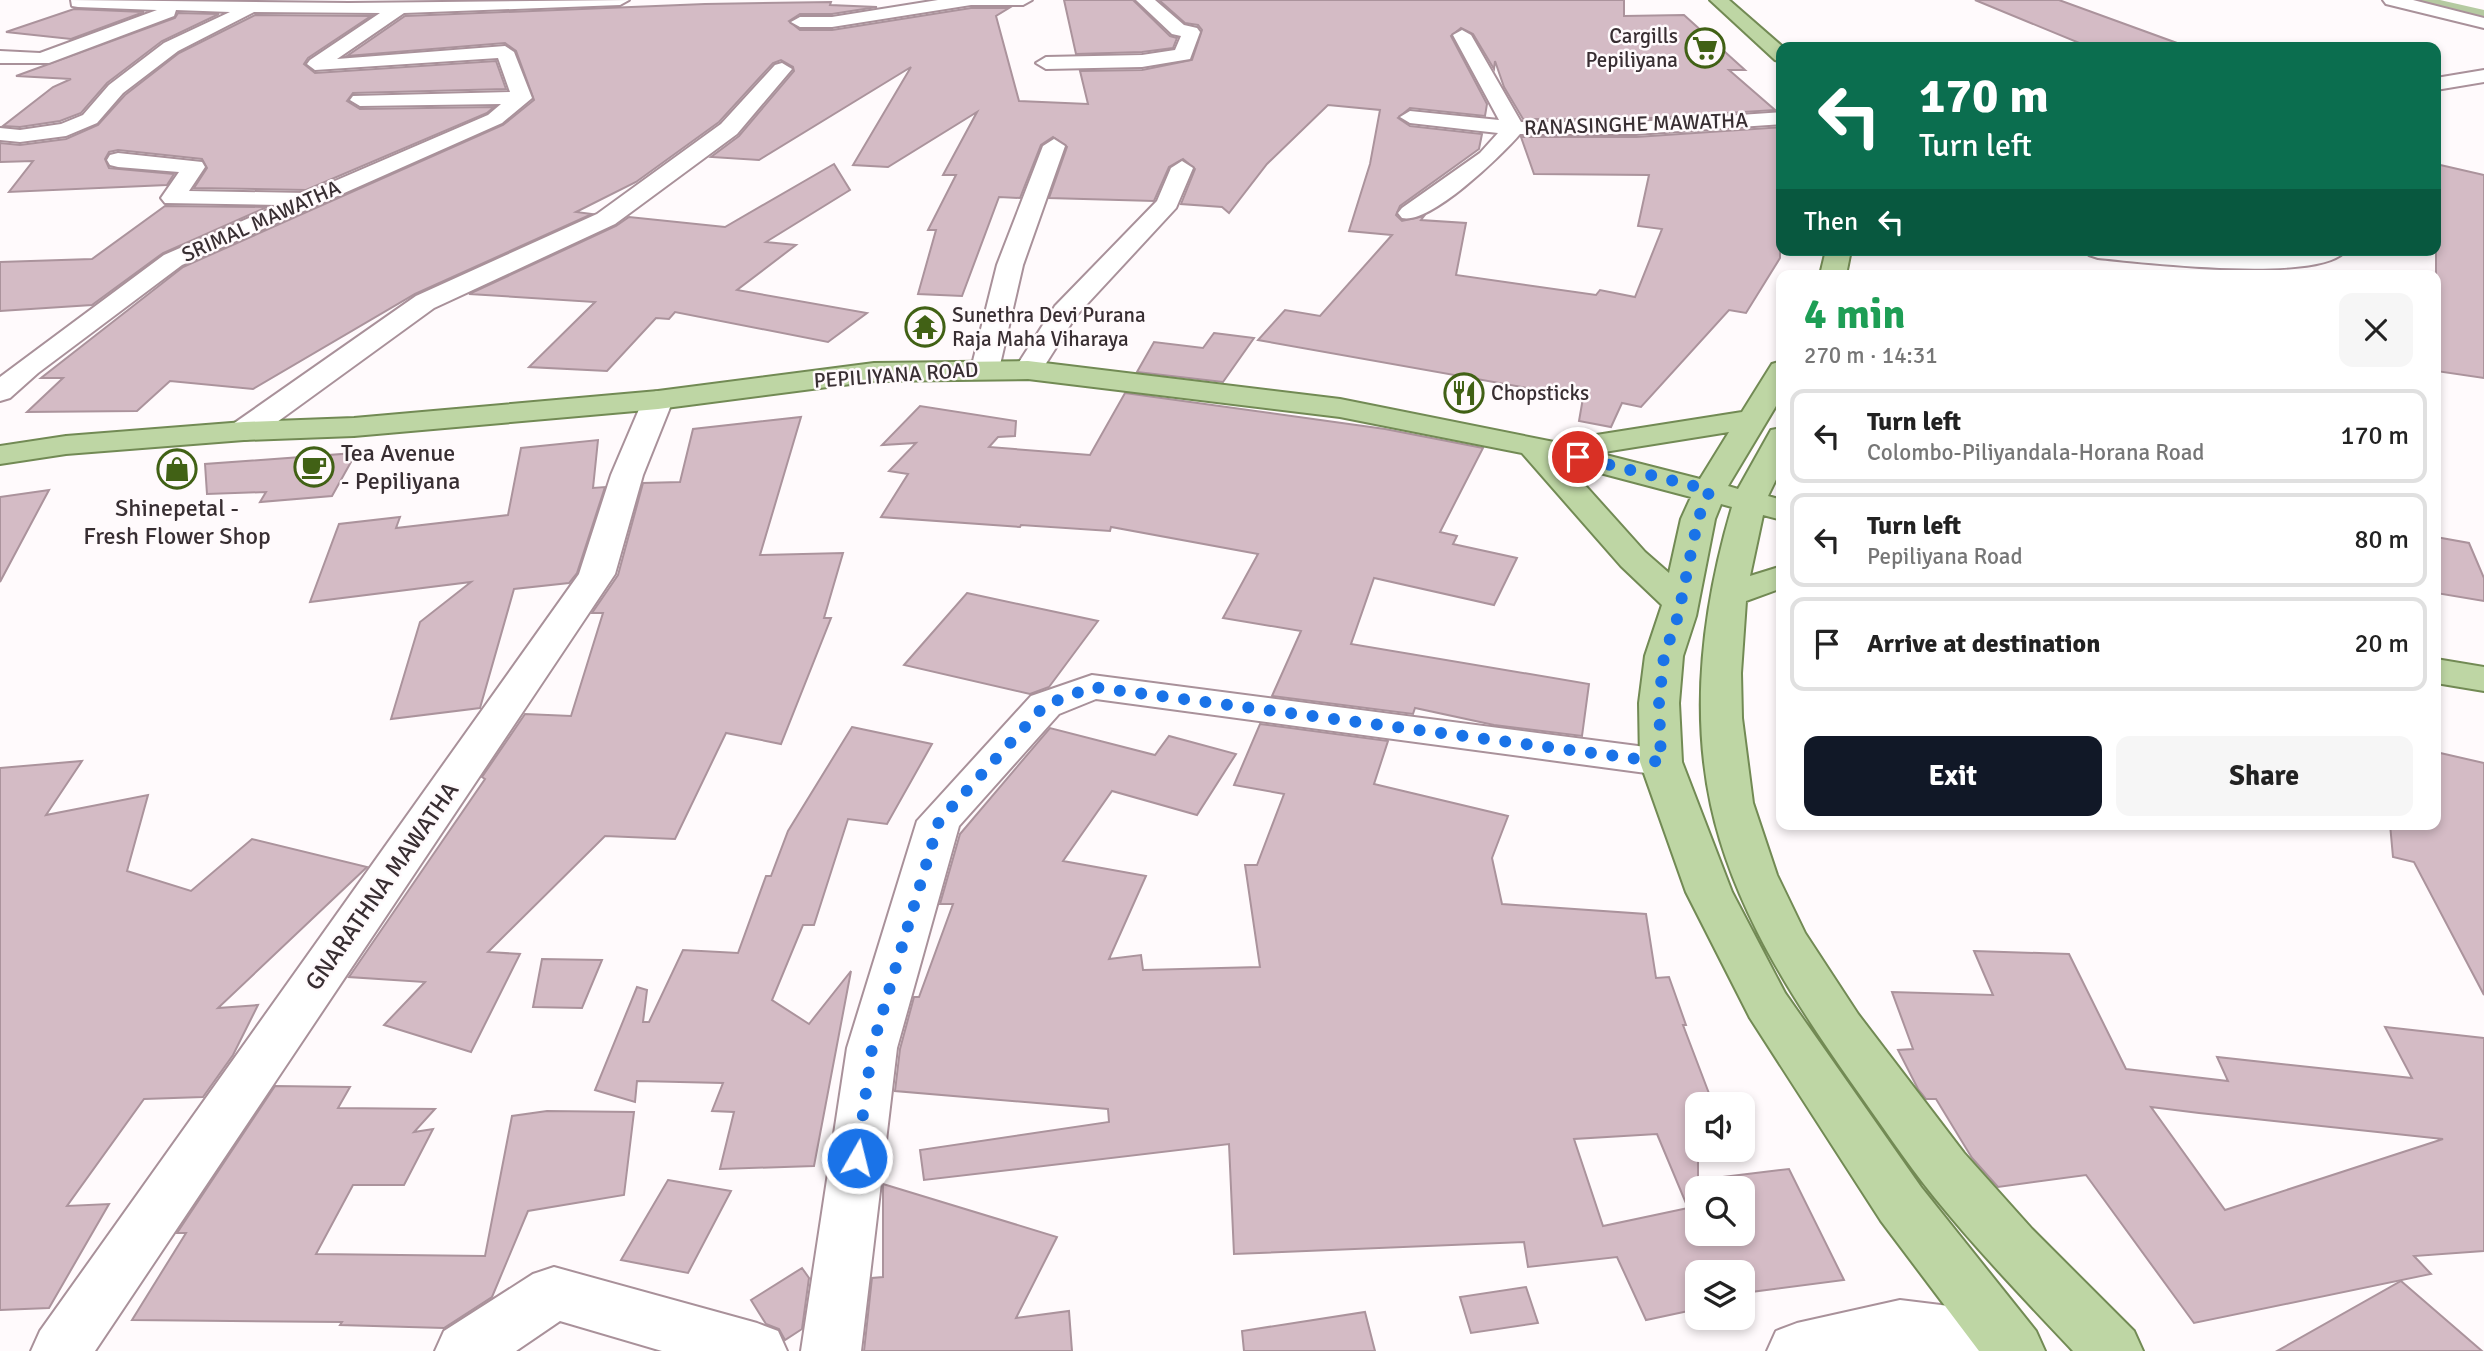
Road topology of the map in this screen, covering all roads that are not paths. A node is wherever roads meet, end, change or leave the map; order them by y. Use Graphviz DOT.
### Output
graph roads {
  1 [pos="620,0"];
  2 [pos="971,0"];
  3 [pos="1023,0"];
  4 [pos="1145,0"];
  5 [pos="1719,0"];
  6 [pos="2392,0"];
  7 [pos="2452,0"];
  8 [pos="78,2"];
  9 [pos="326,3"];
  10 [pos="183,6"];
  11 [pos="254,7"];
  12 [pos="400,8"];
  13 [pos="2484,8"];
  14 [pos="800,22"];
  15 [pos="2484,23"];
  16 [pos="1462,34"];
  17 [pos="1776,51"];
  18 [pos="0,57"];
  19 [pos="1046,62"];
  20 [pos="782,69"];
  21 [pos="2484,76"];
  22 [pos="2441,83"];
  23 [pos="518,87"];
  24 [pos="360,100"];
  25 [pos="1410,117"];
  26 [pos="1776,118"];
  27 [pos="1514,128"];
  28 [pos="0,134"];
  29 [pos="1054,146"];
  30 [pos="118,160"];
  31 [pos="1182,168"];
  32 [pos="313,198"];
  33 [pos="1410,213"];
  34 [pos="2198,256"];
  35 [pos="2321,256"];
  36 [pos="985,369"];
  37 [pos="1028,370"];
  38 [pos="1776,379"];
  39 [pos="0,392"];
  40 [pos="658,400"];
  41 [pos="1750,420"];
  42 [pos="244,431"];
  43 [pos="1542,448"];
  44 [pos="1776,448"];
  45 [pos="0,455"];
  46 [pos="1747,500"];
  47 [pos="1776,578"];
  48 [pos="1730,595"];
  49 [pos="1680,602"];
  50 [pos="2441,672"];
  51 [pos="2484,679"];
  52 [pos="1661,762"];
  53 [pos="2010,1346"];
  54 [pos="61,1351"];
  55 [pos="465,1351"];
  56 [pos="757,1351"];
  57 [pos="825,1351"];
  58 [pos="831,1351"];
  59 [pos="1797,1351"];
  60 [pos="2113,1351"];
  1 -- 12 [label="street"];
  2 -- 3 [label="street"];
  2 -- 14 [label="street"];
  4 -- 19 [label="street"];
  5 -- 17 [label="main road"];
  6 -- 15 [label="street"];
  7 -- 13 [label="street"];
  8 -- 10 [label="street"];
  9 -- 11 [label="street"];
  9 -- 12 [label="street"];
  10 -- 11 [label="street"];
  10 -- 18 [label="street"];
  11 -- 28 [label="street"];
  12 -- 23 [label="street"];
  16 -- 27 [label="street, RANASINGHE MAWATHA"];
  20 -- 42 [label="street"];
  21 -- 22 [label="street"];
  23 -- 24 [label="street"];
  23 -- 32 [label="street, SRIMAL MAWATHA"];
  25 -- 27 [label="street"];
  26 -- 27 [label="street, RANASINGHE MAWATHA"];
  27 -- 33 [label="street"];
  29 -- 36 [label="street"];
  30 -- 32 [label="street"];
  31 -- 37 [label="street"];
  32 -- 39 [label="street, SRIMAL MAWATHA"];
  34 -- 35 [label="street"];
  36 -- 37 [label="main road, PEPILIYANA ROAD"];
  36 -- 40 [label="main road, PEPILIYANA ROAD"];
  37 -- 43 [label="main road, PEPILIYANA ROAD"];
  38 -- 41 [label="main road"];
  40 -- 42 [label="main road, PEPILIYANA ROAD"];
  40 -- 54 [label="street, GNARATHNA MAWATHA"];
  41 -- 43 [label="main road"];
  41 -- 46 [label="main road"];
  42 -- 45 [label="main road, PEPILIYANA ROAD"];
  43 -- 46 [label="main road, PEPILIYANA ROAD"];
  43 -- 49 [label="main road"];
  44 -- 46 [label="main road"];
  46 -- 48 [label="main road"];
  46 -- 49 [label="main road"];
  47 -- 48 [label="main road"];
  48 -- 60 [label="main road"];
  49 -- 52 [label="main road"];
  50 -- 51 [label="main road"];
  52 -- 53 [label="main road"];
  52 -- 58 [label="street"];
  53 -- 59 [label="street"];
  55 -- 56 [label="street"];
  57 -- 58 [label="street"];
}
